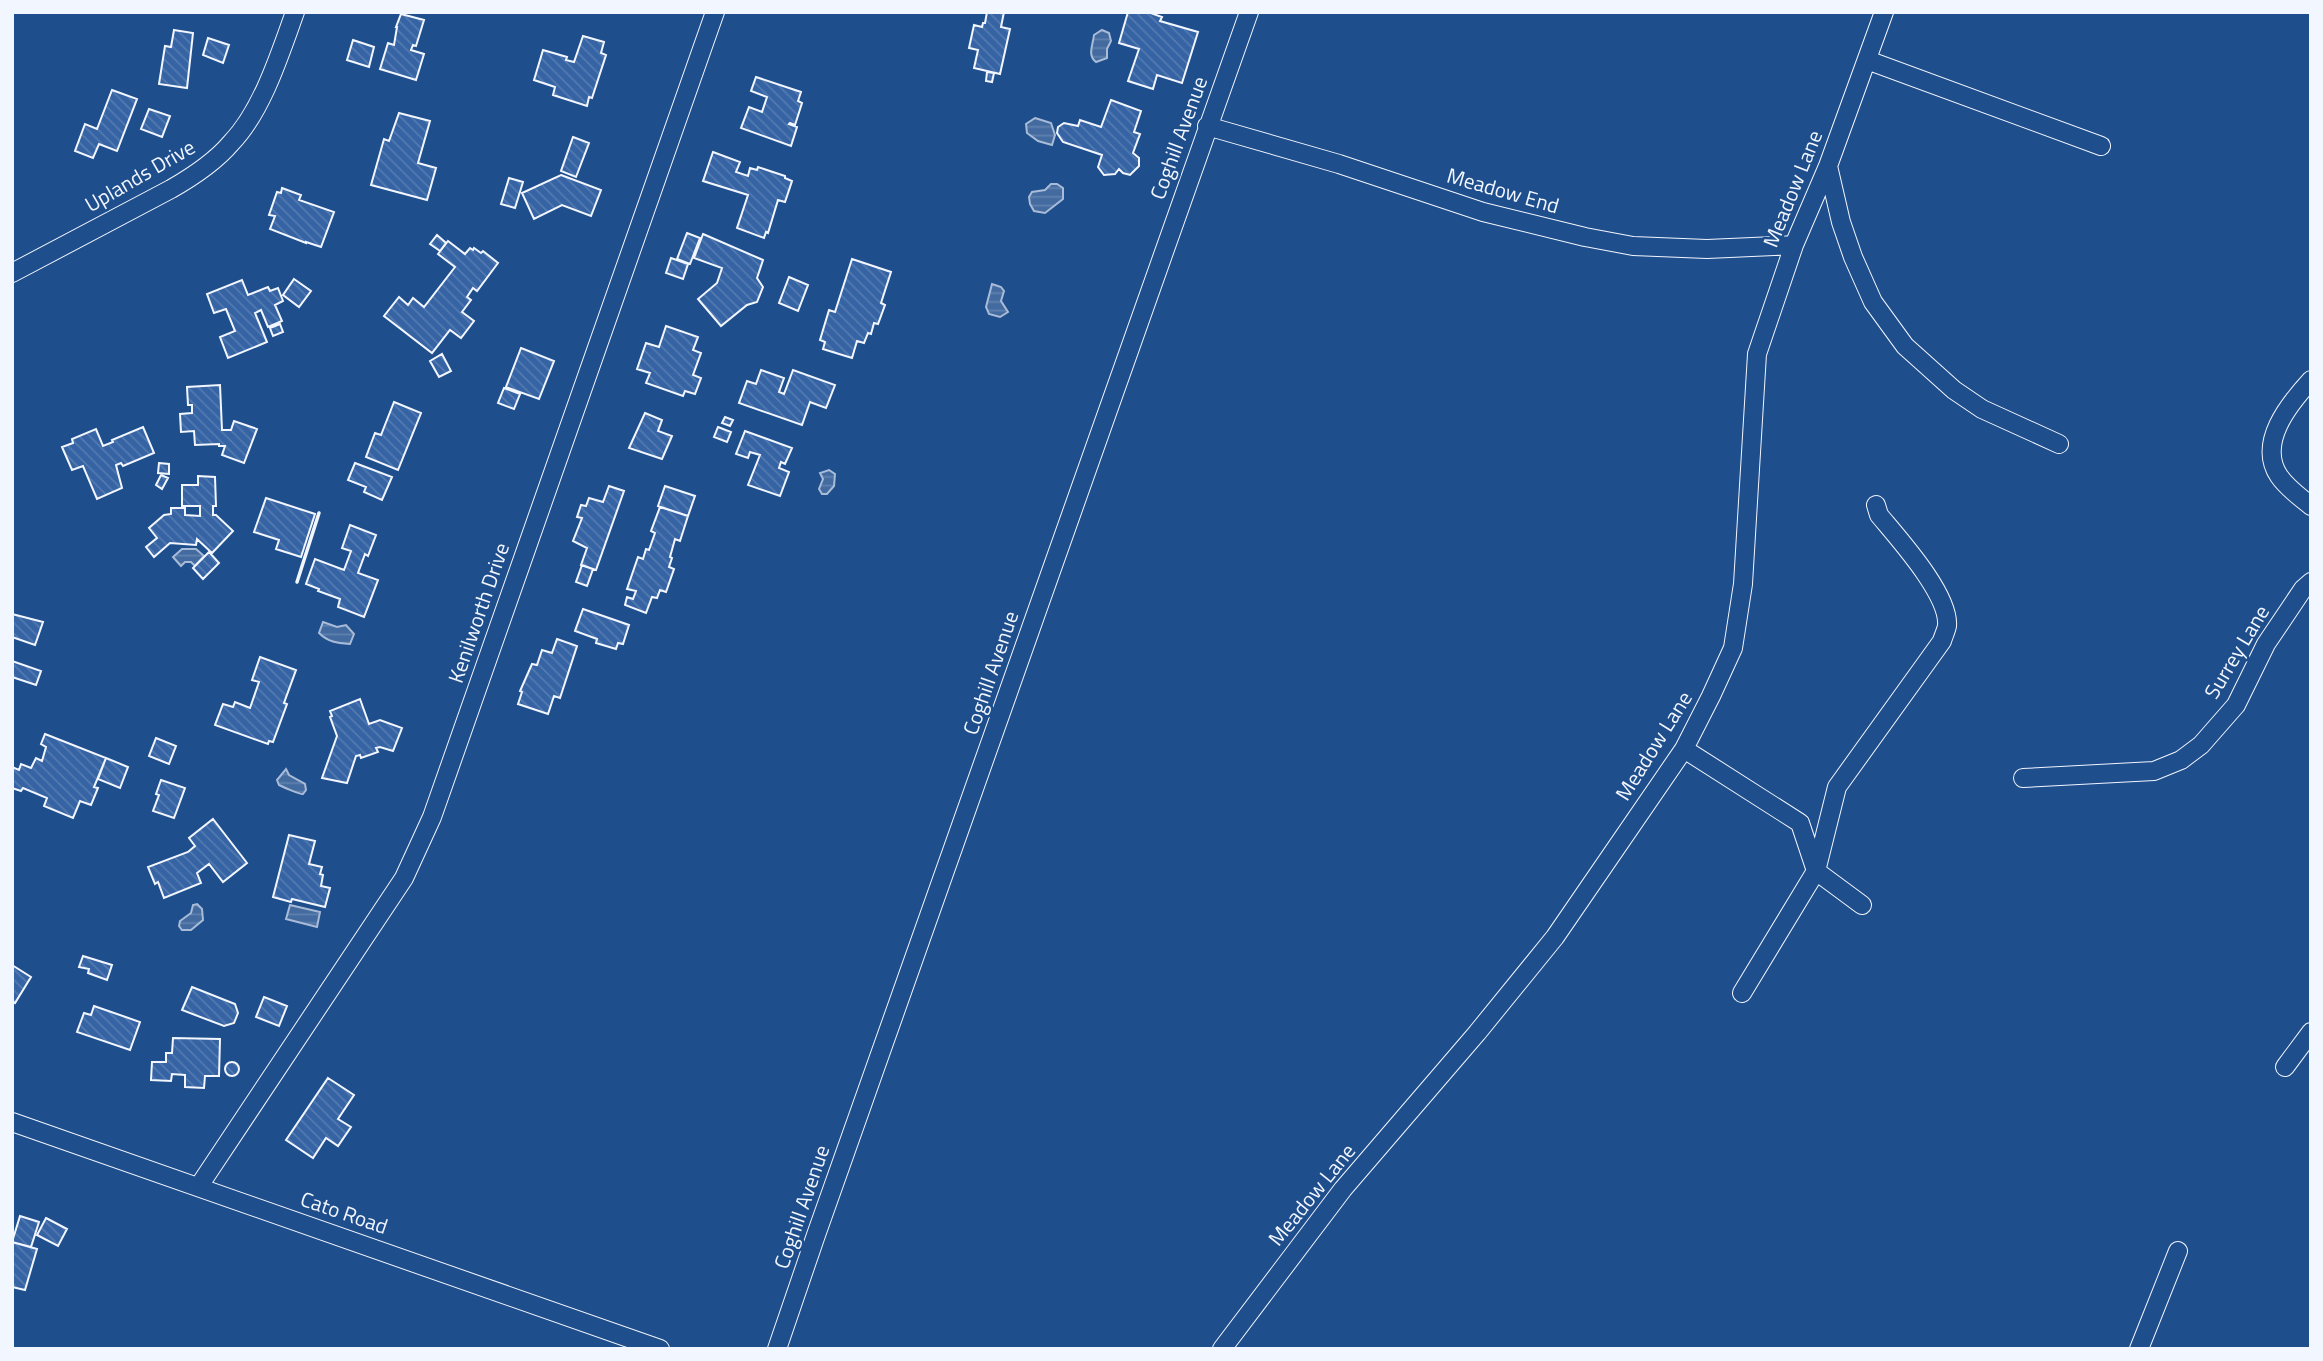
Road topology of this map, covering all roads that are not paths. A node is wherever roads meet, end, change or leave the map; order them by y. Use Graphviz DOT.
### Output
graph roads {
  1 [pos="295,12"];
  2 [pos="715,12"];
  3 [pos="1249,12"];
  4 [pos="1884,12"];
  5 [pos="1867,60"];
  6 [pos="1208,126"];
  7 [pos="2101,146"];
  8 [pos="1828,166"];
  9 [pos="1794,245"];
  10 [pos="12,273"];
  11 [pos="2311,380"];
  12 [pos="2059,444"];
  13 [pos="1876,505"];
  14 [pos="2311,506"];
  15 [pos="2311,582"];
  16 [pos="1685,748"];
  17 [pos="2023,778"];
  18 [pos="1815,871"];
  19 [pos="1862,905"];
  20 [pos="1742,993"];
  21 [pos="2311,1032"];
  22 [pos="2285,1068"];
  23 [pos="12,1122"];
  24 [pos="199,1186"];
  25 [pos="2178,1251"];
  26 [pos="660,1349"];
  27 [pos="778,1349"];
  28 [pos="1222,1349"];
  29 [pos="2139,1349"];
  1 -- 10 [label="street, Uplands Drive"];
  2 -- 24 [label="street, Kenilworth Drive"];
  3 -- 6 [label="street, Coghill Avenue"];
  4 -- 5 [label="street, Meadow Lane"];
  5 -- 7 [label="street"];
  5 -- 8 [label="street, Meadow Lane"];
  6 -- 9 [label="street, Meadow End"];
  6 -- 27 [label="street, Coghill Avenue"];
  8 -- 9 [label="street, Meadow Lane"];
  8 -- 12 [label="street"];
  9 -- 16 [label="street, Meadow Lane"];
  11 -- 14 [label="street"];
  13 -- 18 [label="street"];
  15 -- 17 [label="street, Surrey Lane"];
  16 -- 18 [label="street"];
  16 -- 28 [label="street, Meadow Lane"];
  18 -- 19 [label="street"];
  18 -- 20 [label="street"];
  21 -- 22 [label="street"];
  23 -- 24 [label="street, Cato Road"];
  24 -- 26 [label="street, Cato Road"];
  25 -- 29 [label="street"];
}
